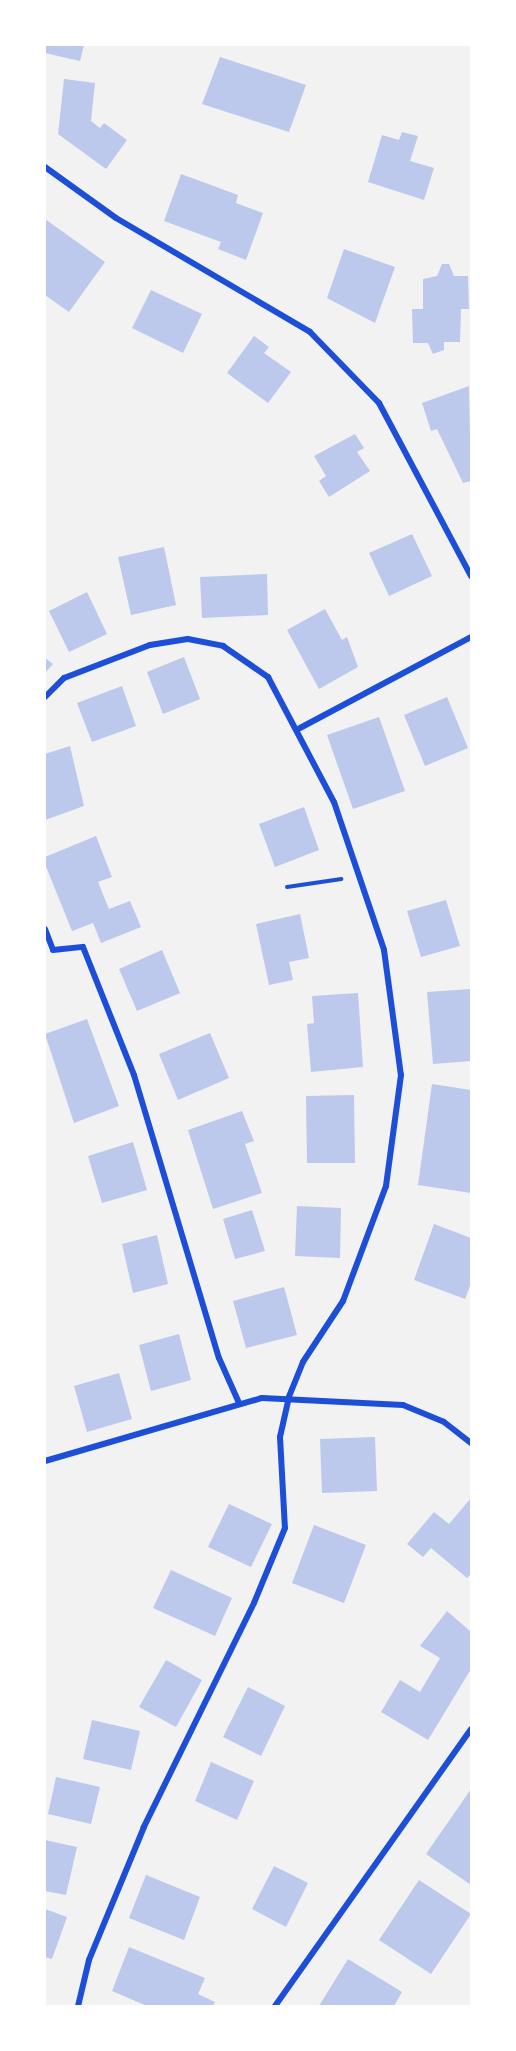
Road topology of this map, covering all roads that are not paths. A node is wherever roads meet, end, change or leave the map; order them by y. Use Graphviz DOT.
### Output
graph roads {
  1 [pos="45,167"];
  2 [pos="471,576"];
  3 [pos="471,637"];
  4 [pos="45,697"];
  5 [pos="300,728"];
  6 [pos="45,929"];
  7 [pos="53,950"];
  8 [pos="45,953"];
  9 [pos="289,1397"];
  10 [pos="239,1403"];
  11 [pos="471,1443"];
  12 [pos="45,1461"];
  13 [pos="471,1729"];
  14 [pos="78,2006"];
  15 [pos="274,2006"];
  1 -- 2 [label="street"];
  3 -- 5 [label="street"];
  4 -- 5 [label="street"];
  5 -- 9 [label="street"];
  6 -- 7 [label="street"];
  7 -- 8 [label="street"];
  7 -- 10 [label="street"];
  9 -- 10 [label="street"];
  9 -- 11 [label="street"];
  9 -- 14 [label="street"];
  10 -- 12 [label="street"];
  13 -- 15 [label="street"];
}
